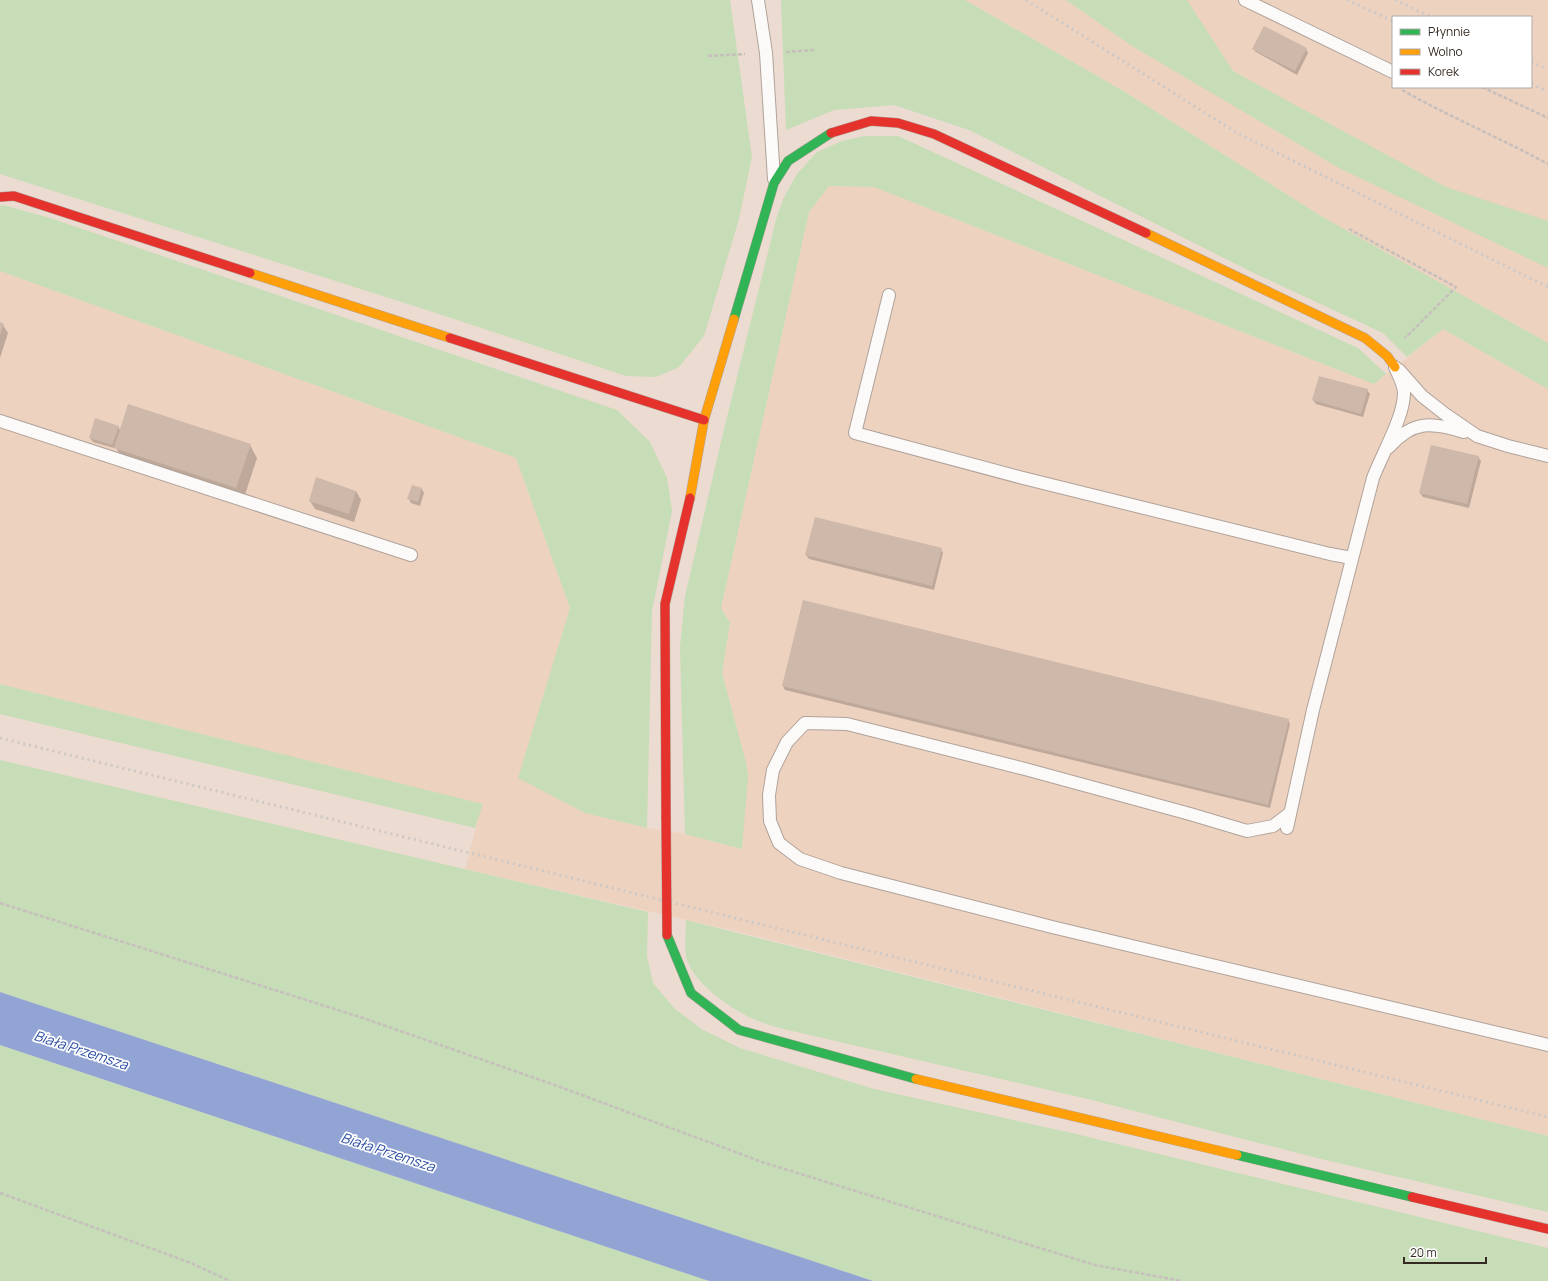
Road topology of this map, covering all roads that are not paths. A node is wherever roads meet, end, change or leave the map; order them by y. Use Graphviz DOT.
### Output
graph roads {
  1 [pos="758,0"];
  2 [pos="1245,0"];
  3 [pos="1392,72"];
  4 [pos="774,183"];
  5 [pos="0,197"];
  6 [pos="889,295"];
  7 [pos="1396,366"];
  8 [pos="704,420"];
  9 [pos="0,421"];
  10 [pos="1477,436"];
  11 [pos="1548,456"];
  12 [pos="1380,458"];
  13 [pos="411,555"];
  14 [pos="1352,558"];
  15 [pos="1290,813"];
  16 [pos="1287,828"];
  17 [pos="1548,1045"];
  18 [pos="1548,1229"];
  1 -- 4 [label="lane"];
  2 -- 3 [label="lane"];
  4 -- 7 [label="street"];
  4 -- 8 [label="street"];
  5 -- 8 [label="street"];
  6 -- 14 [label="lane"];
  7 -- 10 [label="lane"];
  7 -- 12 [label="lane"];
  8 -- 18 [label="street, bridge"];
  9 -- 13 [label="lane"];
  10 -- 11 [label="lane"];
  10 -- 12 [label="lane"];
  12 -- 14 [label="lane"];
  14 -- 15 [label="lane"];
  15 -- 16 [label="lane"];
  15 -- 17 [label="lane"];
}
